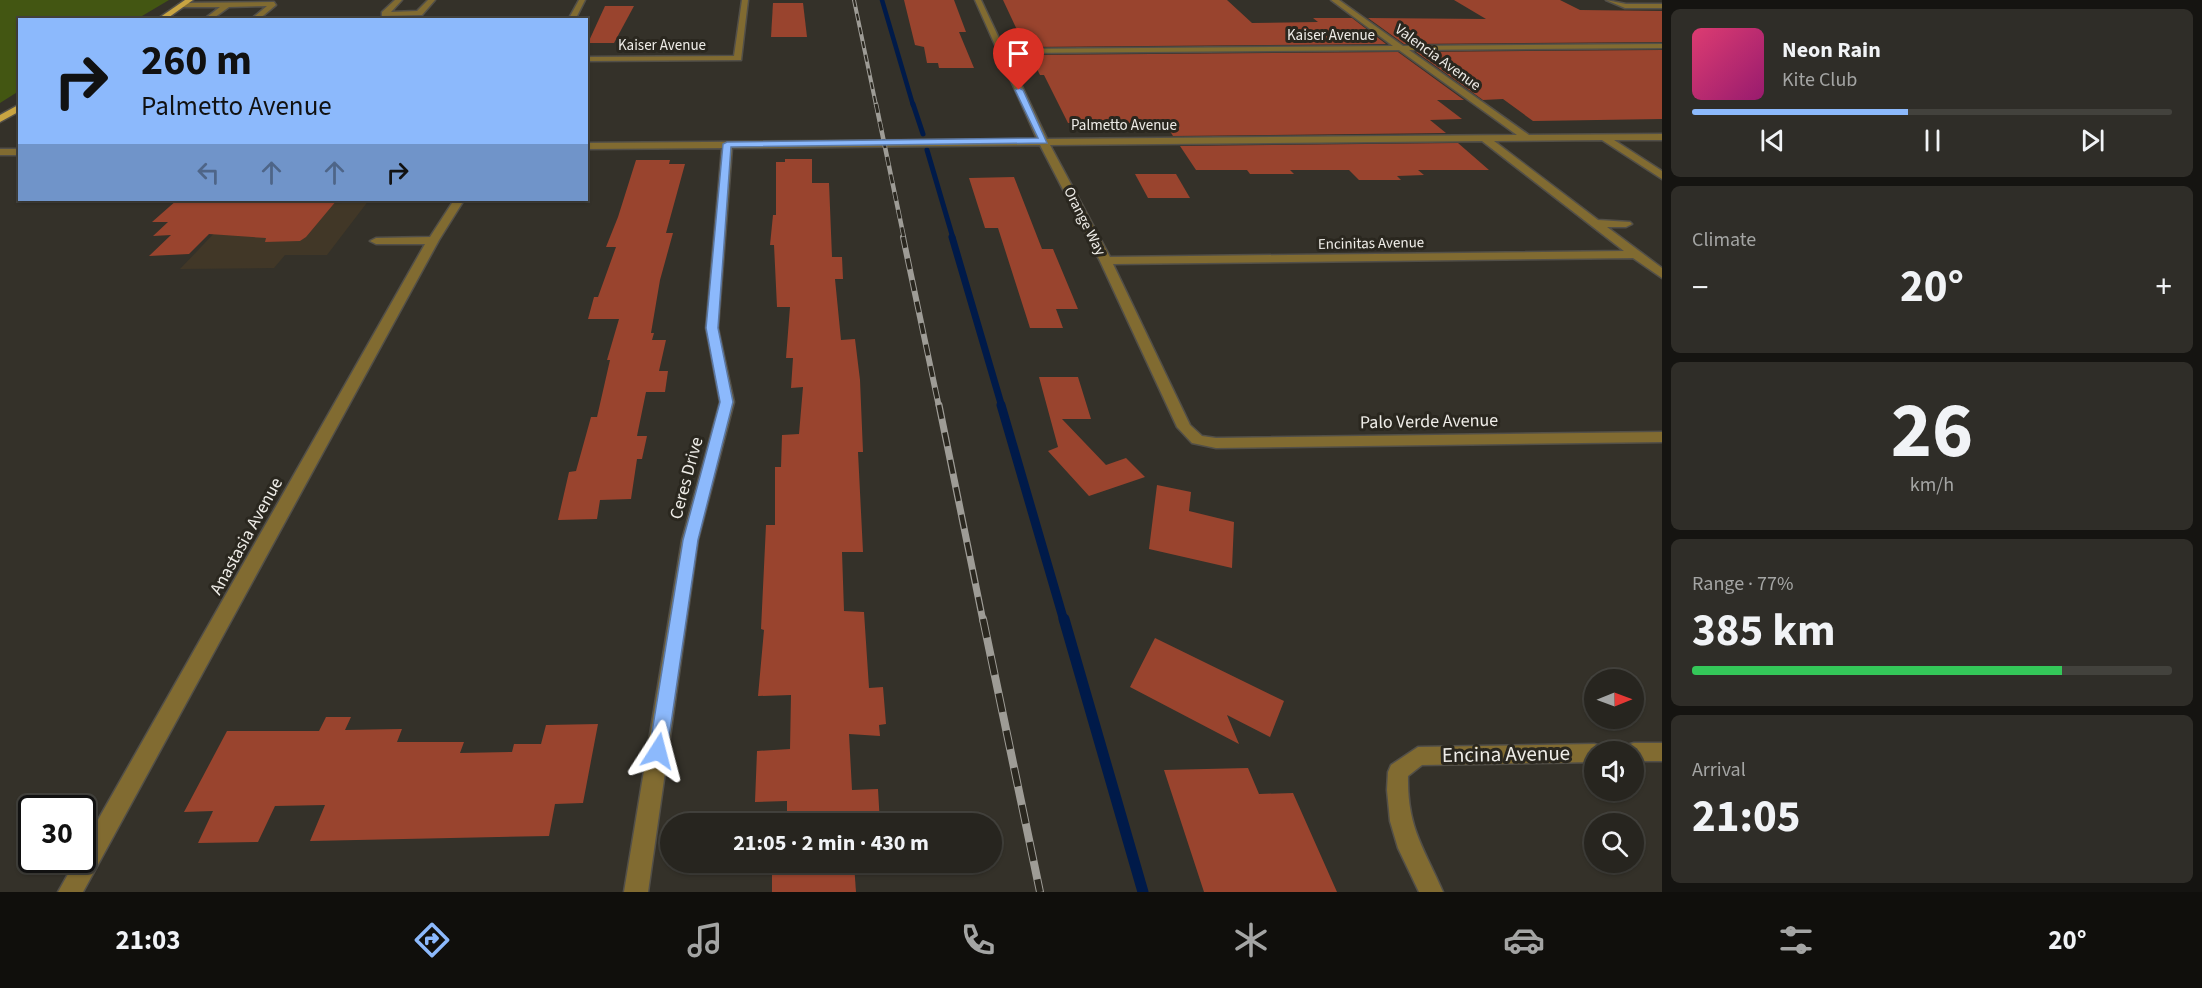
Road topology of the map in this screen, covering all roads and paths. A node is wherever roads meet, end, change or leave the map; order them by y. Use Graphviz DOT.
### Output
graph roads {
  1 [pos="190,0"];
  2 [pos="399,0"];
  3 [pos="432,0"];
  4 [pos="582,0"];
  5 [pos="745,0"];
  6 [pos="978,0"];
  7 [pos="1334,0"];
  8 [pos="1610,0"];
  9 [pos="278,2"];
  10 [pos="228,4"];
  11 [pos="182,5"];
  12 [pos="1662,6"];
  13 [pos="162,18"];
  14 [pos="209,18"];
  15 [pos="256,18"];
  16 [pos="572,18"];
  17 [pos="1662,46"];
  18 [pos="1400,48"];
  19 [pos="1001,51"];
  20 [pos="588,59"];
  21 [pos="18,108"];
  22 [pos="0,119"];
  23 [pos="1525,137"];
  24 [pos="1603,137"];
  25 [pos="1662,137"];
  26 [pos="1484,138"];
  27 [pos="1044,141"];
  28 [pos="727,144"];
  29 [pos="588,146"];
  30 [pos="0,152"];
  31 [pos="18,152"];
  32 [pos="1662,176"];
  33 [pos="458,201"];
  34 [pos="1597,223"];
  35 [pos="1626,224"];
  36 [pos="433,240"];
  37 [pos="376,241"];
  38 [pos="1637,254"];
  39 [pos="1106,261"];
  40 [pos="1659,270"];
  41 [pos="1662,437"];
  42 [pos="1197,440"];
  43 [pos="1644,752"];
  44 [pos="1662,752"];
  45 [pos="1584,753"];
  46 [pos="70,892"];
  47 [pos="636,892"];
  48 [pos="1431,892"];
  1 -- 11 [label="main road"];
  2 -- 3 [label="street"];
  4 -- 16 [label="street"];
  5 -- 20 [label="street, Kaiser Avenue"];
  6 -- 19 [label="street, Orange Way"];
  7 -- 18 [label="street, Valencia Avenue"];
  8 -- 12 [label="street"];
  9 -- 10 [label="street"];
  9 -- 15 [label="street"];
  10 -- 11 [label="street"];
  10 -- 14 [label="street"];
  11 -- 13 [label="main road"];
  17 -- 18 [label="street, Kaiser Avenue"];
  18 -- 19 [label="street, Kaiser Avenue"];
  18 -- 23 [label="street, Valencia Avenue"];
  19 -- 27 [label="street, Orange Way"];
  21 -- 22 [label="main road"];
  23 -- 24 [label="street, Palmetto Avenue"];
  23 -- 26 [label="street, Palmetto Avenue"];
  24 -- 25 [label="street, Palmetto Avenue"];
  24 -- 32 [label="street"];
  26 -- 27 [label="street, Palmetto Avenue"];
  26 -- 34 [label="street"];
  27 -- 28 [label="street, Palmetto Avenue"];
  27 -- 39 [label="street, Orange Way"];
  28 -- 29 [label="street, Palmetto Avenue"];
  28 -- 47 [label="street, Ceres Drive"];
  30 -- 31 [label="street"];
  33 -- 36 [label="street, Anastasia Avenue"];
  34 -- 35 [label="street"];
  34 -- 38 [label="street"];
  36 -- 37 [label="street"];
  36 -- 46 [label="street, Anastasia Avenue"];
  38 -- 39 [label="street, Encinitas Avenue"];
  38 -- 40 [label="street"];
  39 -- 42 [label="street, Orange Way"];
  41 -- 42 [label="street, Palo Verde Avenue"];
  43 -- 44 [label="street"];
  45 -- 48 [label="street, Encina Avenue"];
}
